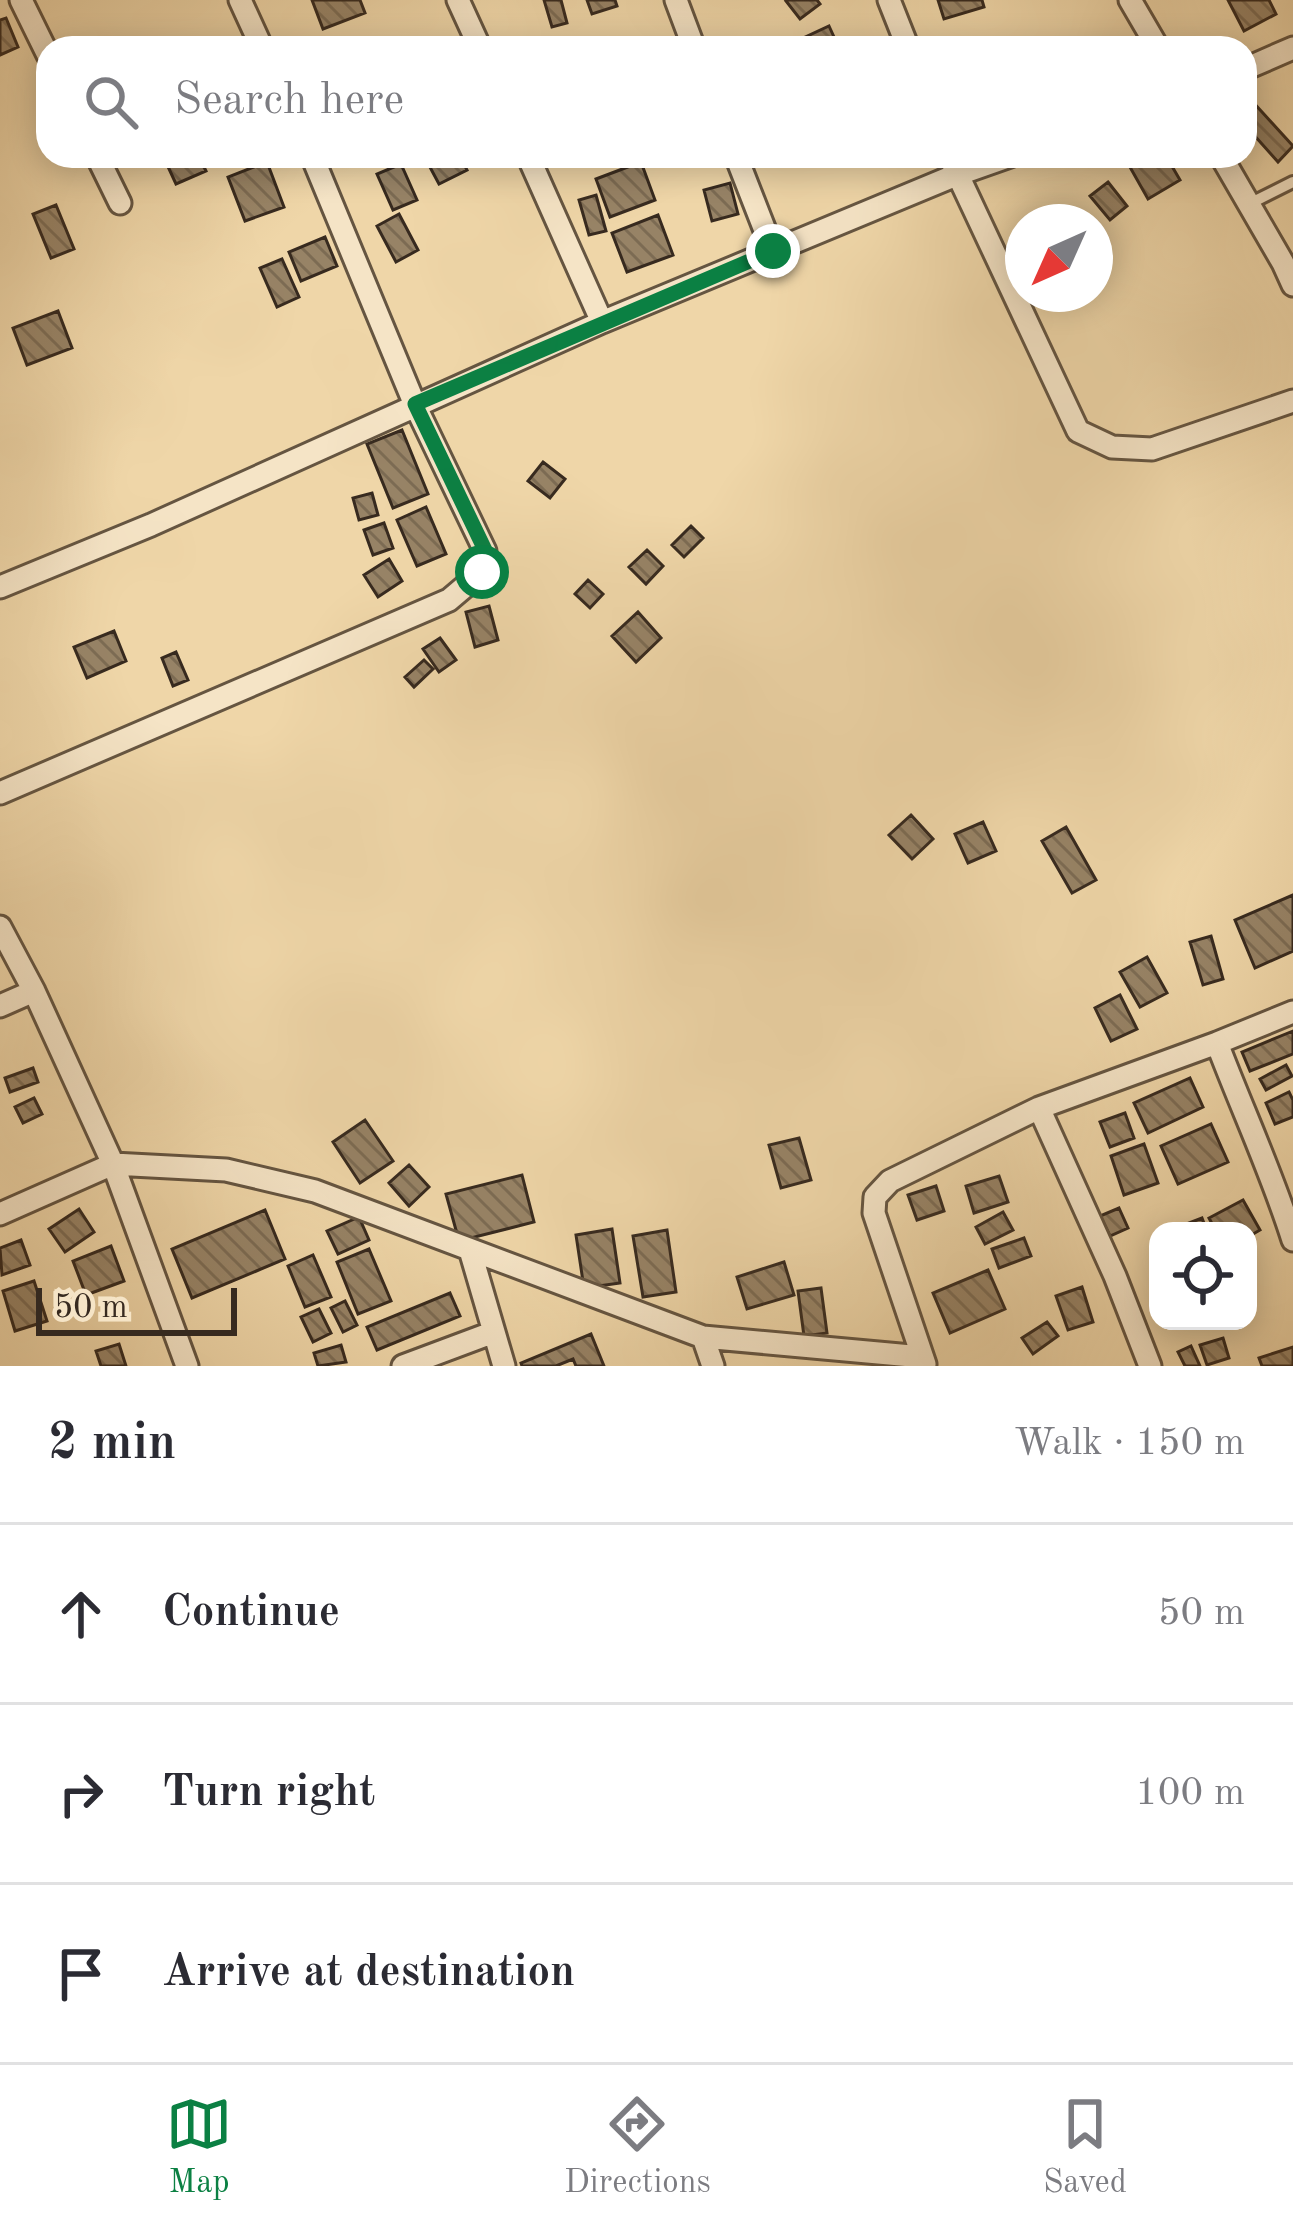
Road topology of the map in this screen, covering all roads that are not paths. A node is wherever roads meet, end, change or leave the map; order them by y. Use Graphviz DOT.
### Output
graph roads {
  1 [pos="21,0"];
  2 [pos="240,0"];
  3 [pos="458,0"];
  4 [pos="676,0"];
  5 [pos="890,0"];
  6 [pos="1130,0"];
  7 [pos="39,36"];
  8 [pos="256,36"];
  9 [pos="474,36"];
  10 [pos="690,36"];
  11 [pos="904,36"];
  12 [pos="1151,36"];
  13 [pos="1293,48"];
  14 [pos="1257,64"];
  15 [pos="103,168"];
  16 [pos="317,168"];
  17 [pos="533,168"];
  18 [pos="741,168"];
  19 [pos="946,168"];
  20 [pos="953,168"];
  21 [pos="1228,168"];
  22 [pos="1293,182"];
  23 [pos="120,203"];
  24 [pos="1249,204"];
  25 [pos="773,251"];
  26 [pos="1293,285"];
  27 [pos="602,322"];
  28 [pos="1293,400"];
  29 [pos="415,404"];
  30 [pos="0,587"];
  31 [pos="0,793"];
  32 [pos="0,927"];
  33 [pos="34,991"];
  34 [pos="0,1006"];
  35 [pos="1293,1012"];
  36 [pos="1216,1043"];
  37 [pos="1039,1108"];
  38 [pos="113,1164"];
  39 [pos="0,1214"];
  40 [pos="1293,1240"];
  41 [pos="470,1250"];
  42 [pos="494,1331"];
  43 [pos="703,1337"];
  44 [pos="924,1362"];
  45 [pos="187,1366"];
  46 [pos="403,1366"];
  47 [pos="504,1366"];
  48 [pos="713,1366"];
  49 [pos="1150,1366"];
  1 -- 7 [label="street"];
  2 -- 8 [label="street"];
  3 -- 9 [label="street"];
  4 -- 10 [label="street"];
  5 -- 11 [label="street"];
  6 -- 12 [label="street"];
  13 -- 14 [label="street"];
  15 -- 23 [label="street"];
  16 -- 29 [label="street"];
  17 -- 27 [label="street"];
  18 -- 25 [label="street"];
  19 -- 25 [label="street"];
  20 -- 28 [label="street"];
  21 -- 24 [label="street"];
  22 -- 24 [label="lane"];
  24 -- 26 [label="street"];
  25 -- 27 [label="street"];
  27 -- 29 [label="street"];
  29 -- 30 [label="street"];
  29 -- 31 [label="street"];
  32 -- 33 [label="street"];
  33 -- 34 [label="street"];
  33 -- 38 [label="street"];
  35 -- 36 [label="street"];
  36 -- 37 [label="street"];
  36 -- 40 [label="street"];
  37 -- 44 [label="street"];
  37 -- 49 [label="street"];
  38 -- 39 [label="street"];
  38 -- 41 [label="street"];
  38 -- 45 [label="street"];
  41 -- 42 [label="street"];
  41 -- 43 [label="street"];
  42 -- 46 [label="street"];
  42 -- 47 [label="street"];
  43 -- 44 [label="street"];
  43 -- 48 [label="street"];
}
